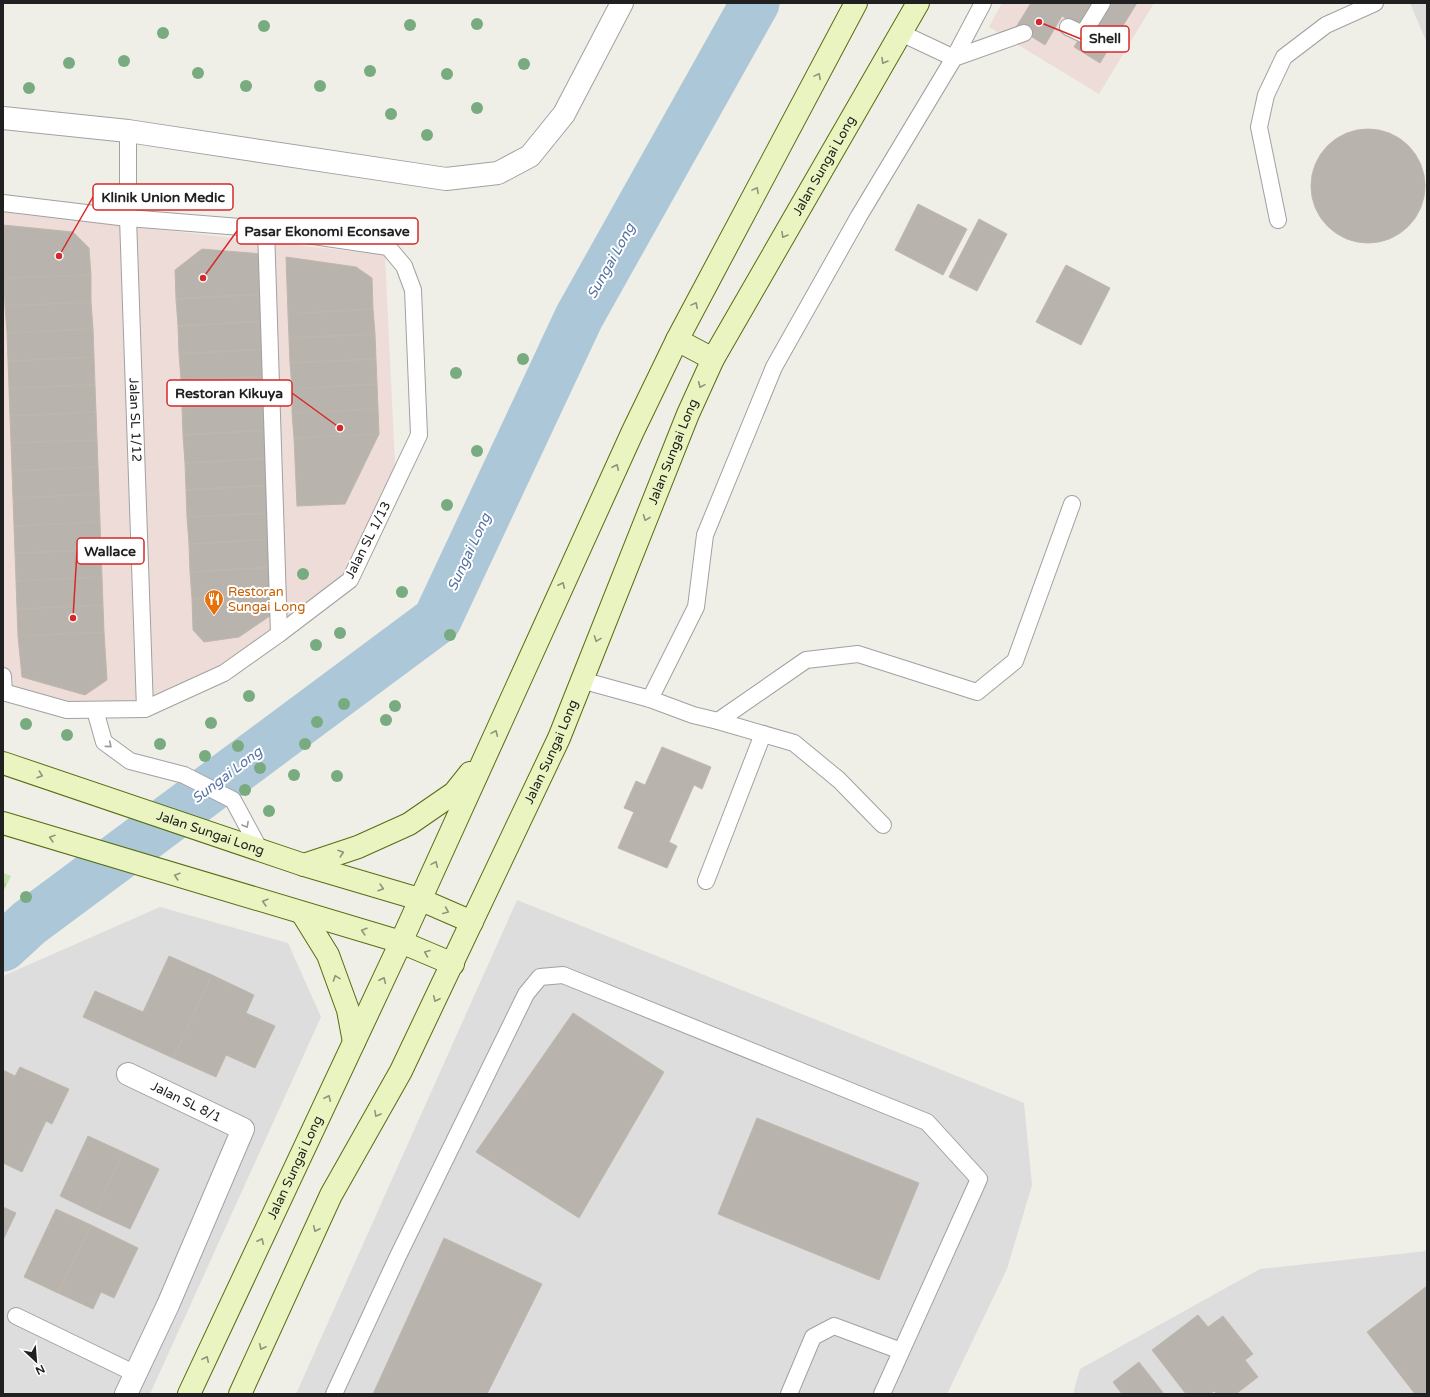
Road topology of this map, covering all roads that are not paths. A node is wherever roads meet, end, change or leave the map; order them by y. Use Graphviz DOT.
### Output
graph roads {
  1 [pos="622,3"];
  2 [pos="856,3"];
  3 [pos="918,3"];
  4 [pos="983,3"];
  5 [pos="1102,3"];
  6 [pos="1375,3"];
  7 [pos="1068,26"];
  8 [pos="901,32"];
  9 [pos="1024,33"];
  10 [pos="954,58"];
  11 [pos="3,118"];
  12 [pos="128,131"];
  13 [pos="3,203"];
  14 [pos="128,218"];
  15 [pos="1278,220"];
  16 [pos="266,229"];
  17 [pos="677,340"];
  18 [pos="713,359"];
  19 [pos="1072,504"];
  20 [pos="279,634"];
  21 [pos="3,676"];
  22 [pos="581,680"];
  23 [pos="3,692"];
  24 [pos="650,699"];
  25 [pos="145,709"];
  26 [pos="95,710"];
  27 [pos="718,721"];
  28 [pos="763,734"];
  29 [pos="486,752"];
  30 [pos="3,763"];
  31 [pos="883,825"];
  32 [pos="11,826"];
  33 [pos="260,850"];
  34 [pos="304,865"];
  35 [pos="706,881"];
  36 [pos="419,900"];
  37 [pos="302,913"];
  38 [pos="472,922"];
  39 [pos="401,942"];
  40 [pos="453,964"];
  41 [pos="354,1042"];
  42 [pos="128,1074"];
  43 [pos="16,1316"];
  44 [pos="901,1351"];
  45 [pos="136,1374"];
  46 [pos="126,1394"];
  47 [pos="189,1394"];
  48 [pos="240,1394"];
  49 [pos="334,1394"];
  50 [pos="789,1394"];
  51 [pos="882,1394"];
  1 -- 12 [label="street"];
  17 -- 2 [label="street, Jalan Sungai Long, one-way"];
  3 -- 8 [label="street, Jalan Sungai Long"];
  4 -- 10 [label="lane"];
  5 -- 7 [label="lane"];
  6 -- 15 [label="lane"];
  8 -- 10 [label="lane"];
  8 -- 18 [label="street, Jalan Sungai Long, one-way"];
  9 -- 10 [label="lane"];
  10 -- 24 [label="lane"];
  11 -- 12 [label="street"];
  12 -- 14 [label="lane, Jalan SL 1/12"];
  13 -- 14 [label="lane, Jalan SL 1/13"];
  14 -- 16 [label="lane, Jalan SL 1/13"];
  14 -- 25 [label="lane, Jalan SL 1/12"];
  16 -- 20 [label="lane"];
  16 -- 20 [label="lane, Jalan SL 1/13"];
  17 -- 18 [label="street"];
  29 -- 17 [label="street, Jalan Sungai Long, one-way"];
  18 -- 22 [label="street, Jalan Sungai Long, one-way"];
  19 -- 27 [label="lane"];
  20 -- 25 [label="lane, Jalan SL 1/13"];
  21 -- 23 [label="lane"];
  22 -- 24 [label="lane"];
  22 -- 38 [label="street, Jalan Sungai Long"];
  23 -- 26 [label="lane"];
  24 -- 27 [label="lane"];
  25 -- 26 [label="lane"];
  26 -- 33 [label="lane, one-way"];
  27 -- 28 [label="lane"];
  28 -- 31 [label="lane"];
  28 -- 35 [label="lane"];
  34 -- 29 [label="street, one-way"];
  36 -- 29 [label="street, Jalan Sungai Long, one-way"];
  30 -- 33 [label="street, Jalan Sungai Long, one-way"];
  37 -- 32 [label="street, one-way"];
  33 -- 34 [label="street, Jalan Sungai Long"];
  34 -- 36 [label="street, Jalan Sungai Long, one-way"];
  36 -- 38 [label="street, Jalan Sungai Long, one-way"];
  36 -- 39 [label="street, Jalan Sungai Long"];
  39 -- 37 [label="street, one-way"];
  41 -- 37 [label="street, one-way"];
  38 -- 40 [label="street, Jalan Sungai Long"];
  40 -- 39 [label="street, one-way"];
  41 -- 39 [label="street, Jalan Sungai Long, one-way"];
  40 -- 48 [label="street, Jalan Sungai Long, one-way"];
  47 -- 41 [label="street, Jalan Sungai Long, one-way"];
  42 -- 45 [label="street, Jalan SL 8/1"];
  43 -- 45 [label="lane"];
  44 -- 49 [label="lane"];
  44 -- 50 [label="lane"];
  44 -- 51 [label="lane"];
  45 -- 46 [label="street"];
}
